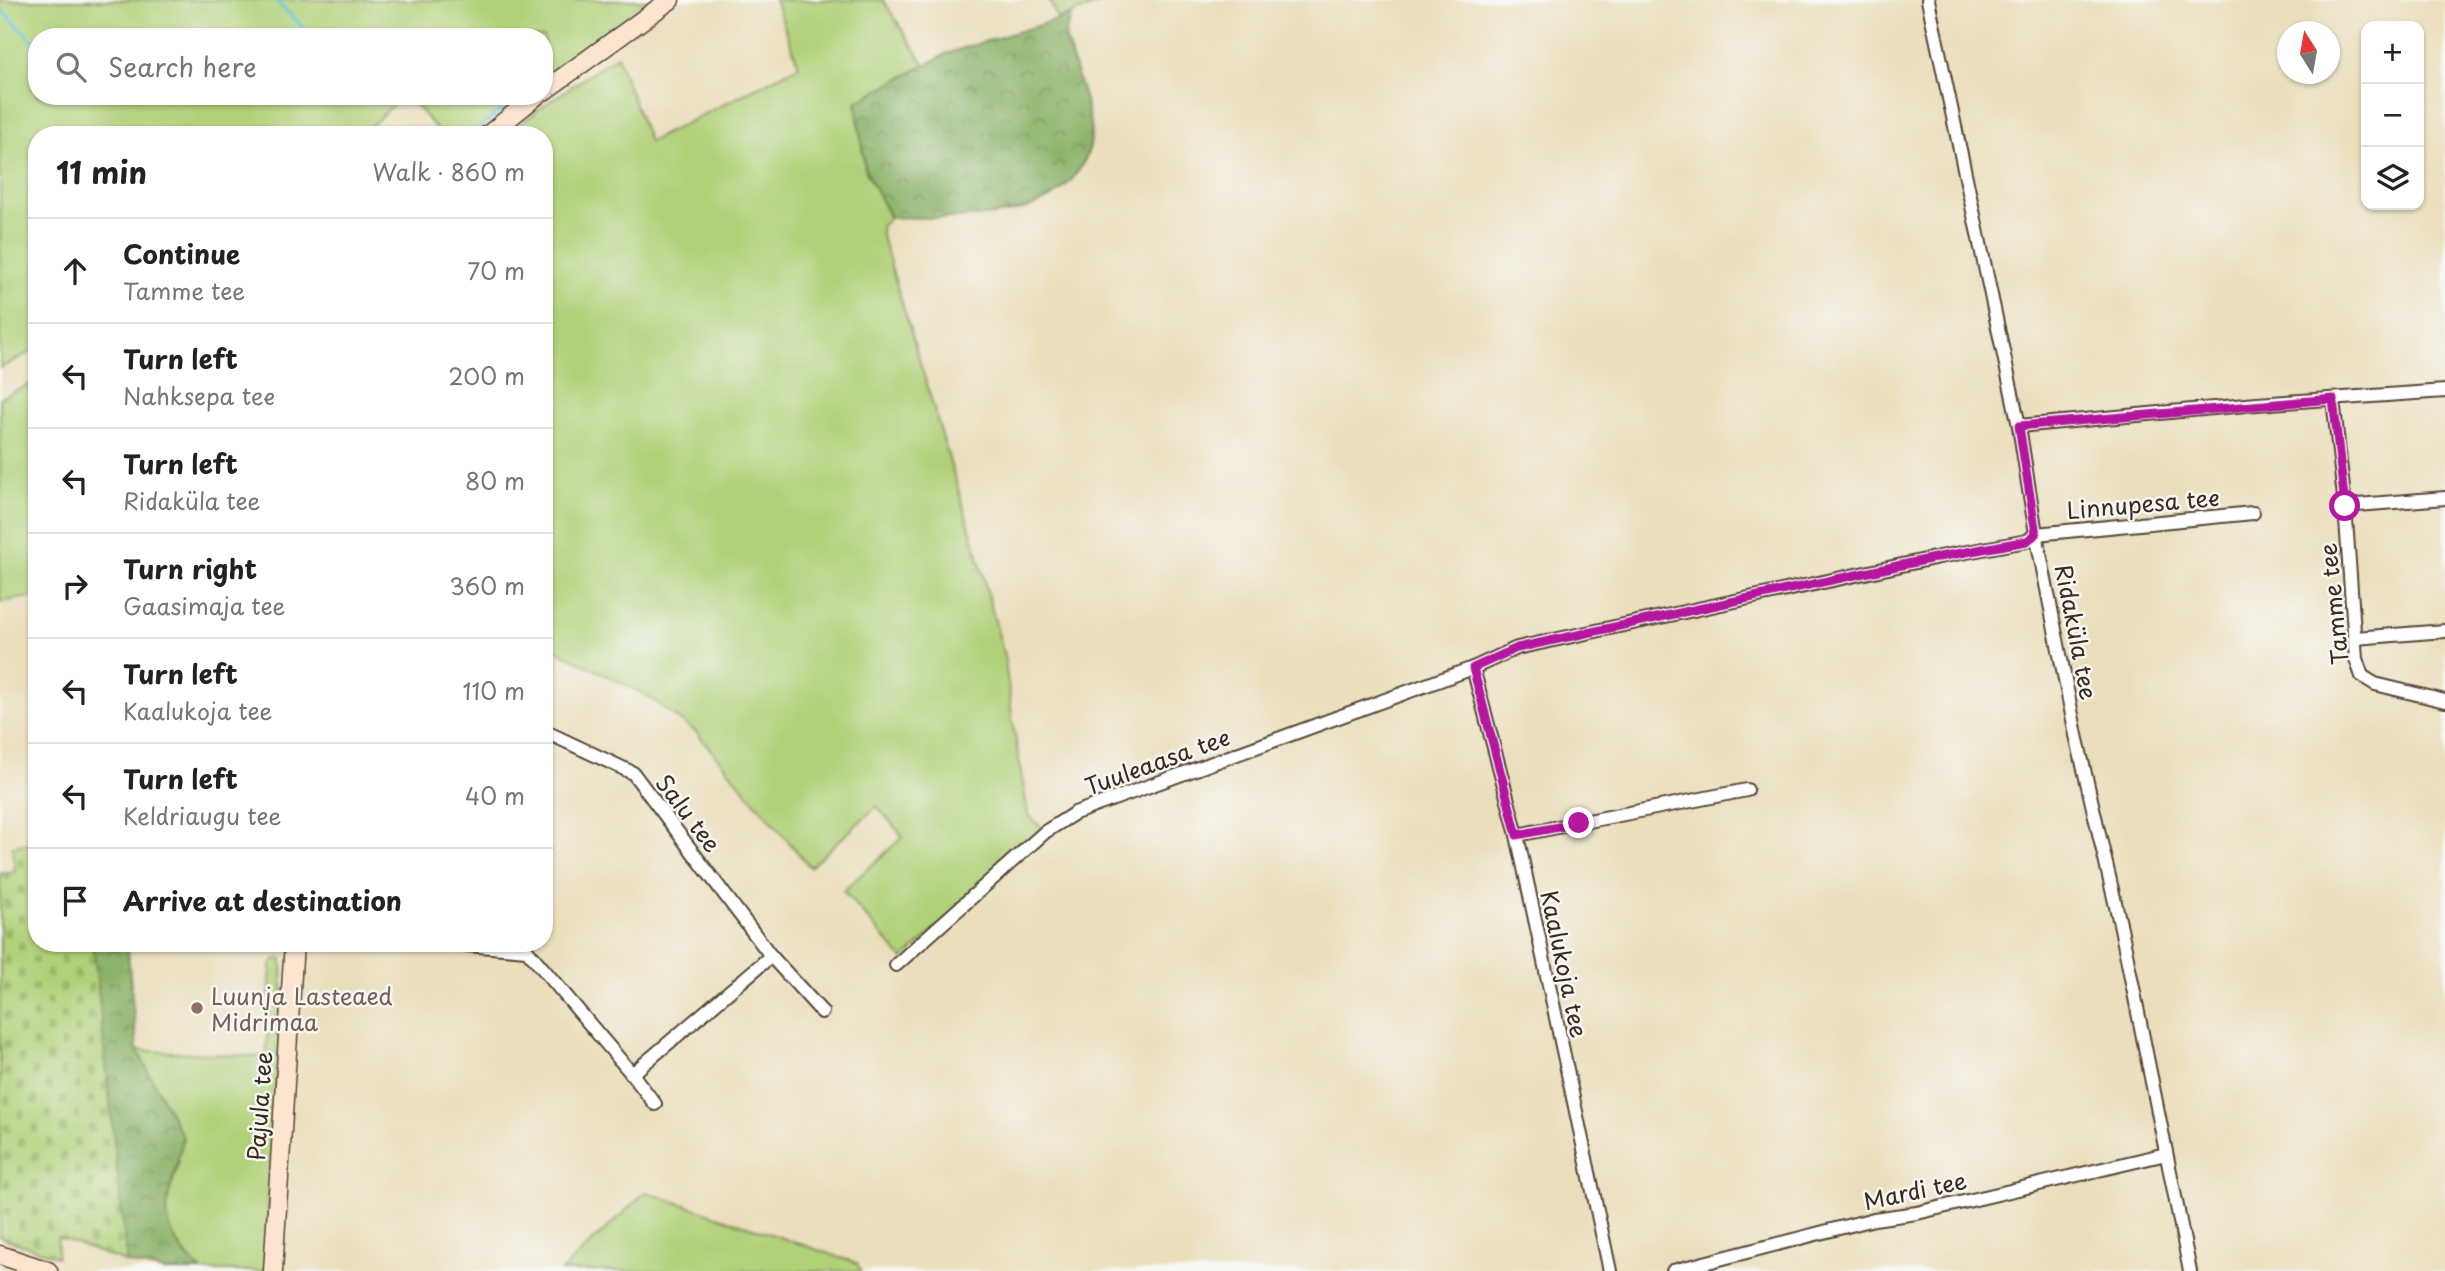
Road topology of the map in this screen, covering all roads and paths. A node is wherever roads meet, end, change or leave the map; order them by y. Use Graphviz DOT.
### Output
graph roads {
  1 [pos="670,0"];
  2 [pos="1928,0"];
  3 [pos="553,84"];
  4 [pos="525,105"];
  5 [pos="499,126"];
  6 [pos="2445,391"];
  7 [pos="2333,399"];
  8 [pos="2019,426"];
  9 [pos="2445,498"];
  10 [pos="2345,506"];
  11 [pos="2253,513"];
  12 [pos="2036,534"];
  13 [pos="2445,631"];
  14 [pos="2355,638"];
  15 [pos="1473,668"];
  16 [pos="2445,701"];
  17 [pos="553,734"];
  18 [pos="1747,790"];
  19 [pos="1517,835"];
  20 [pos="293,952"];
  21 [pos="529,952"];
  22 [pos="771,956"];
  23 [pos="896,965"];
  24 [pos="822,1012"];
  25 [pos="632,1074"];
  26 [pos="654,1104"];
  27 [pos="2166,1154"];
  28 [pos="0,1255"];
  29 [pos="0,1267"];
  30 [pos="13,1271"];
  31 [pos="48,1271"];
  32 [pos="274,1271"];
  33 [pos="1610,1271"];
  34 [pos="1673,1271"];
  35 [pos="2190,1271"];
  1 -- 3 [label="street"];
  2 -- 8 [label="street, Ridaküla tee"];
  4 -- 5 [label="street"];
  6 -- 7 [label="street"];
  7 -- 8 [label="street"];
  7 -- 10 [label="street, Tamme tee"];
  8 -- 12 [label="street, Ridaküla tee"];
  9 -- 10 [label="street"];
  10 -- 14 [label="street, Tamme tee"];
  11 -- 12 [label="street, Linnupesa tee"];
  12 -- 15 [label="street, Linnupesa tee"];
  12 -- 27 [label="street, Ridaküla tee"];
  13 -- 14 [label="street"];
  14 -- 16 [label="street, Tamme tee"];
  15 -- 19 [label="street, Kaalukoja tee"];
  15 -- 23 [label="street, Tuuleaasa tee"];
  17 -- 22 [label="street, Salu tee"];
  18 -- 19 [label="street"];
  19 -- 33 [label="street, Kaalukoja tee"];
  20 -- 32 [label="street, Pajula tee"];
  21 -- 25 [label="street"];
  22 -- 24 [label="street, Salu tee"];
  22 -- 25 [label="street"];
  25 -- 26 [label="street"];
  27 -- 34 [label="street, Mardi tee"];
  27 -- 35 [label="street, Ridaküla tee"];
  28 -- 31 [label="street"];
  29 -- 30 [label="street"];
}
